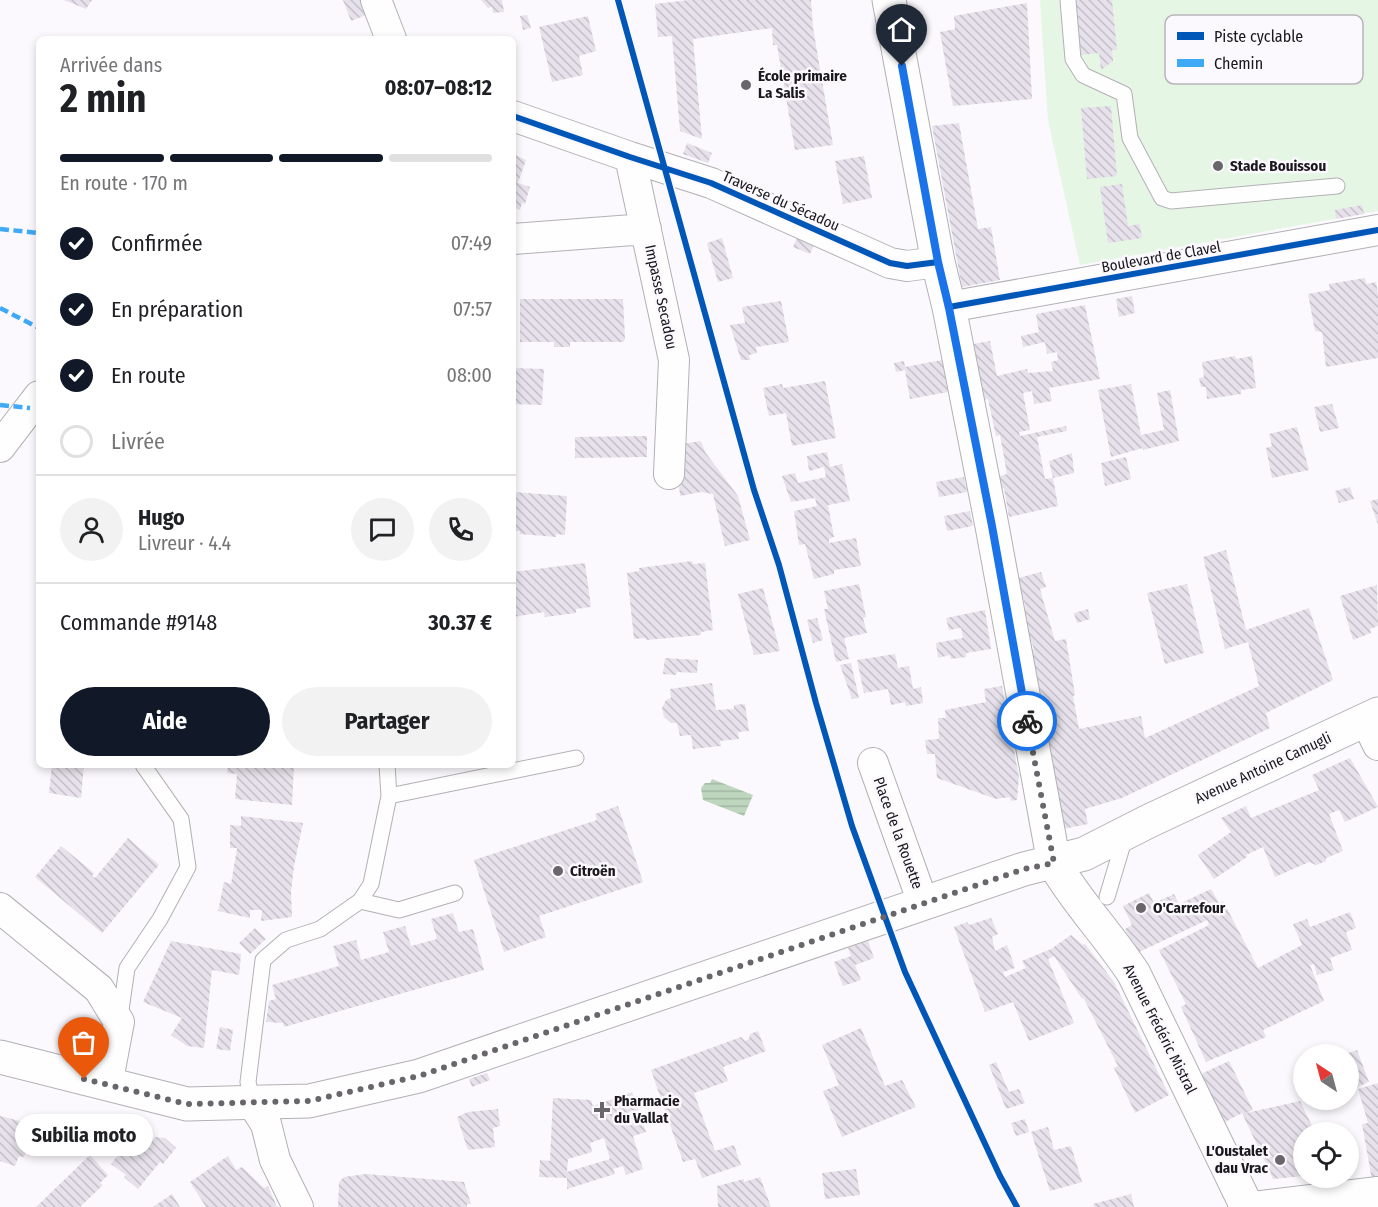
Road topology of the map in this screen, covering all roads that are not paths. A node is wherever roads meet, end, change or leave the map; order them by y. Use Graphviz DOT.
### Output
graph roads {
  1 [pos="376,0"];
  2 [pos="889,0"];
  3 [pos="1068,0"];
  4 [pos="390,36"];
  5 [pos="516,117"];
  6 [pos="630,157"];
  7 [pos="1337,186"];
  8 [pos="646,229"];
  9 [pos="1378,230"];
  10 [pos="516,239"];
  11 [pos="938,262"];
  12 [pos="949,308"];
  13 [pos="36,400"];
  14 [pos="0,447"];
  15 [pos="669,474"];
  16 [pos="1374,726"];
  17 [pos="576,758"];
  18 [pos="873,763"];
  19 [pos="144,768"];
  20 [pos="387,768"];
  21 [pos="389,796"];
  22 [pos="1138,827"];
  23 [pos="1054,863"];
  24 [pos="455,893"];
  25 [pos="1107,897"];
  26 [pos="360,901"];
  27 [pos="923,903"];
  28 [pos="0,908"];
  29 [pos="119,1022"];
  30 [pos="5,1065"];
  31 [pos="107,1085"];
  32 [pos="253,1104"];
  33 [pos="1378,1192"];
  34 [pos="298,1207"];
  35 [pos="1247,1207"];
  36 [pos="1253,1207"];
  1 -- 4 [label="street"];
  2 -- 11 [label="main road, Avenue Frédéric Mistral"];
  3 -- 7 [label="lane"];
  5 -- 6 [label="street, Traverse du Sécadou"];
  6 -- 8 [label="street, Impasse Secadou"];
  6 -- 11 [label="street, Traverse du Sécadou"];
  8 -- 10 [label="street"];
  8 -- 15 [label="street, Impasse Secadou"];
  9 -- 12 [label="street, Boulevard de Clavel"];
  11 -- 12 [label="main road, Avenue Frédéric Mistral"];
  12 -- 23 [label="main road, Avenue Frédéric Mistral"];
  13 -- 14 [label="street"];
  16 -- 22 [label="main road, Avenue Antoine Camugli"];
  17 -- 21 [label="lane"];
  18 -- 27 [label="street, Place de la Rouette"];
  19 -- 29 [label="lane"];
  20 -- 21 [label="lane"];
  21 -- 26 [label="lane"];
  22 -- 23 [label="main road, Avenue Antoine Camugli"];
  22 -- 25 [label="lane"];
  23 -- 27 [label="main road, Avenue Antoine Camugli"];
  23 -- 35 [label="main road, Avenue Frédéric Mistral"];
  24 -- 26 [label="lane"];
  26 -- 32 [label="lane"];
  27 -- 32 [label="main road, Avenue Antoine Camugli"];
  28 -- 29 [label="street"];
  29 -- 31 [label="street"];
  30 -- 31 [label="main road, Avenue Antoine Camugli"];
  31 -- 32 [label="main road, Avenue Antoine Camugli"];
  32 -- 34 [label="street"];
  33 -- 36 [label="street"];
}
